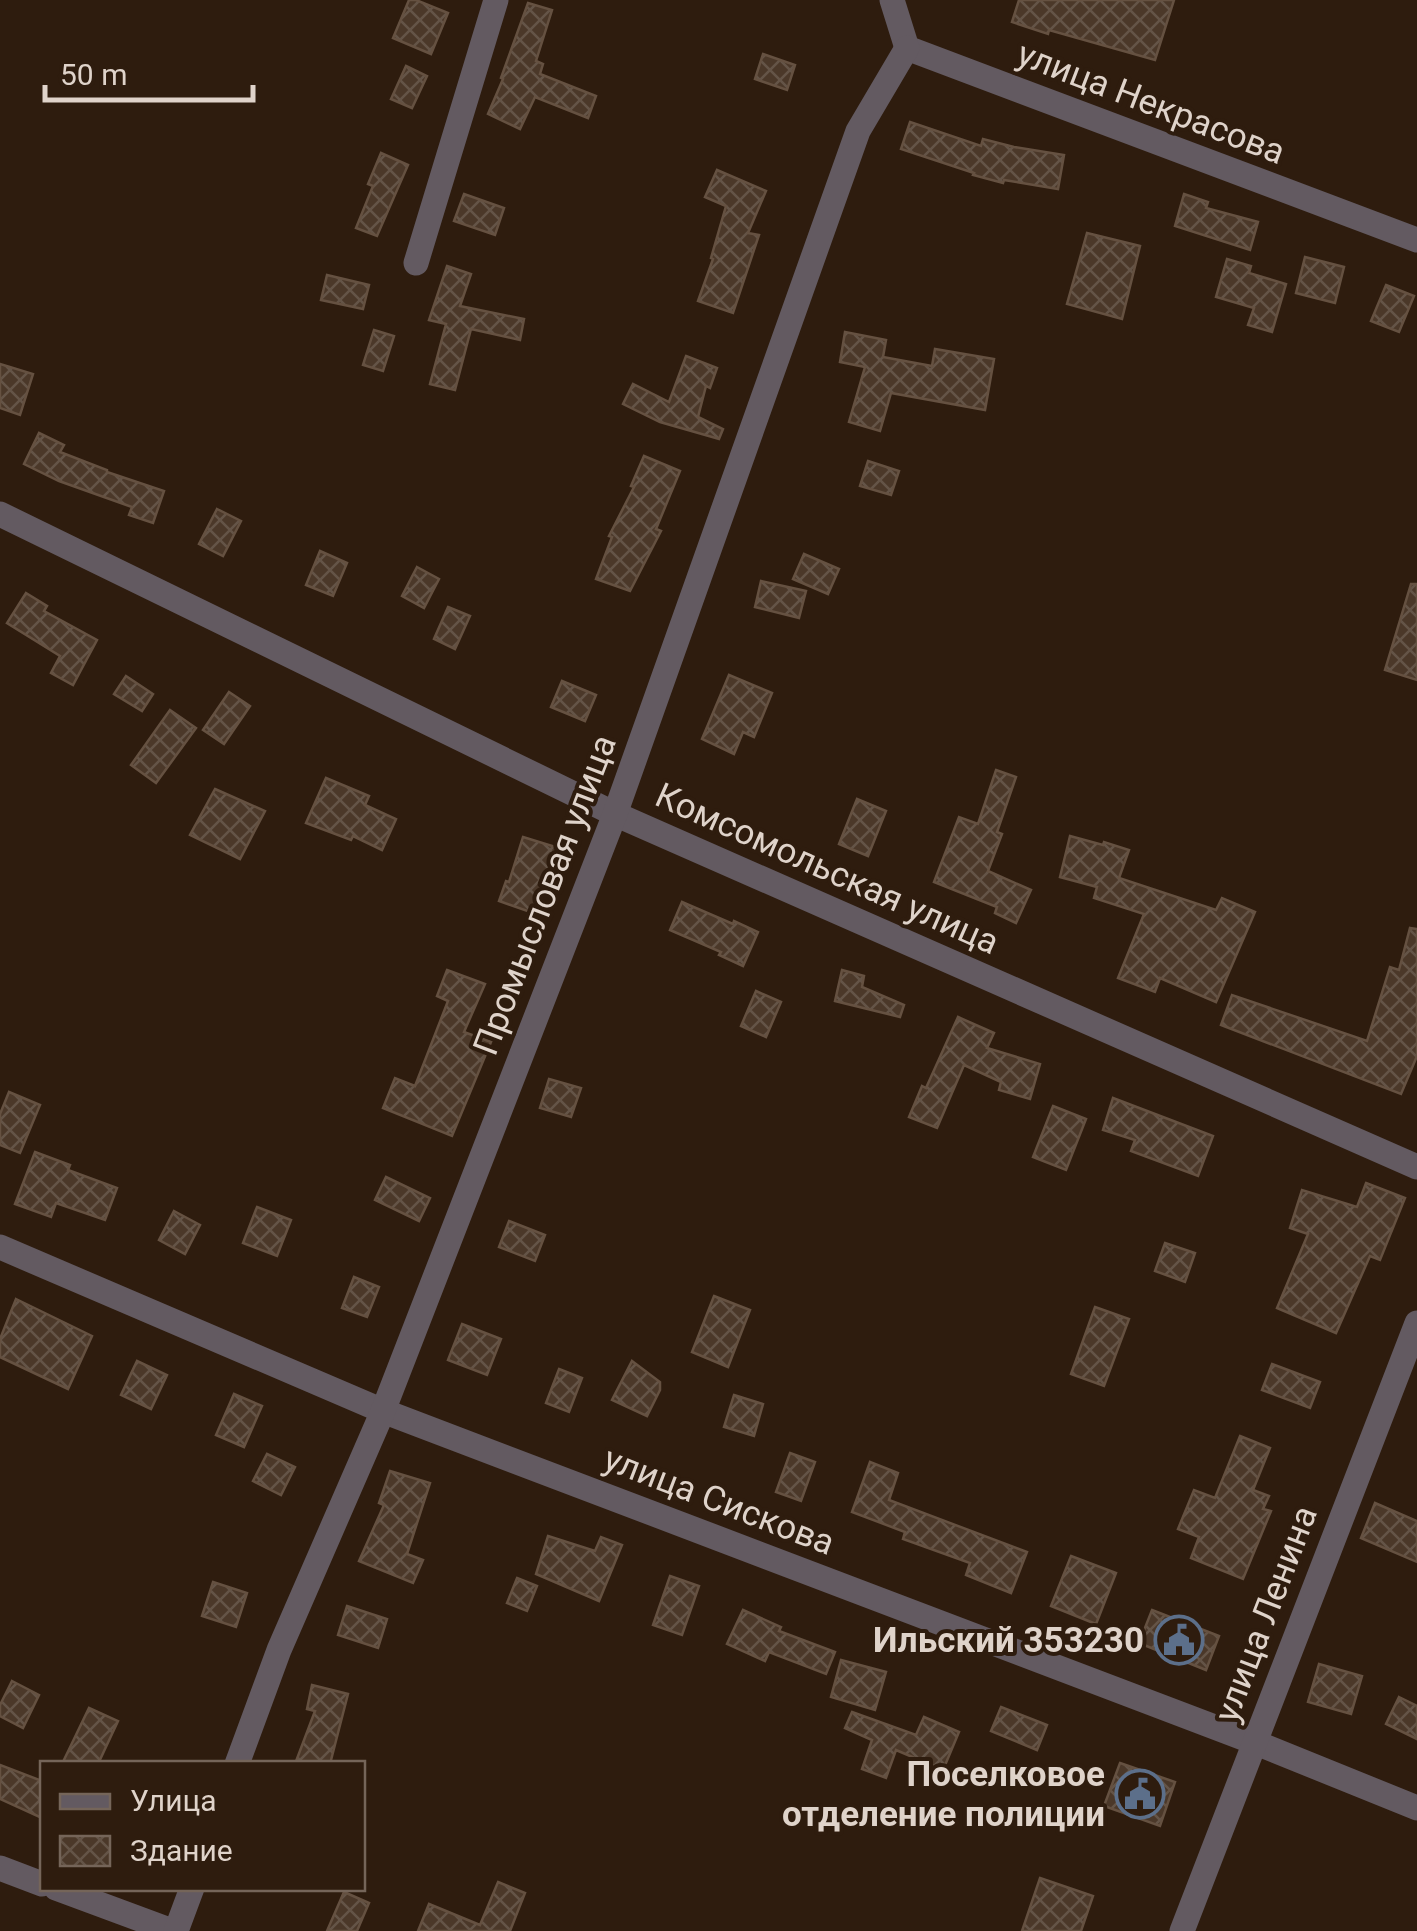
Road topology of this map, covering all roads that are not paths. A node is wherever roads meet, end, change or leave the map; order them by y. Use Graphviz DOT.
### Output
graph roads {
  1 [pos="496,0"];
  2 [pos="892,0"];
  3 [pos="907,48"];
  4 [pos="1417,240"];
  5 [pos="416,263"];
  6 [pos="0,514"];
  7 [pos="616,814"];
  8 [pos="1417,1167"];
  9 [pos="0,1247"];
  10 [pos="1417,1323"];
  11 [pos="383,1411"];
  12 [pos="1254,1742"];
  13 [pos="238,1761"];
  14 [pos="1417,1808"];
  15 [pos="0,1868"];
  16 [pos="40,1883"];
  17 [pos="64,1891"];
  18 [pos="191,1891"];
  19 [pos="174,1931"];
  20 [pos="1182,1931"];
  1 -- 5 [label="street"];
  2 -- 3 [label="street"];
  3 -- 4 [label="street, улица Некрасова"];
  3 -- 7 [label="street, Промысловая улица"];
  6 -- 7 [label="street, Комсомольская улица"];
  7 -- 8 [label="street, Комсомольская улица"];
  7 -- 11 [label="street, Промысловая улица"];
  9 -- 11 [label="street, улица Сискова"];
  10 -- 12 [label="street, улица Ленина"];
  11 -- 12 [label="street, улица Сискова"];
  11 -- 13 [label="street, Промысловая улица"];
  12 -- 14 [label="street, улица Сискова"];
  12 -- 20 [label="street, улица Ленина"];
  15 -- 16 [label="street"];
  17 -- 19 [label="street"];
  18 -- 19 [label="street"];
}
